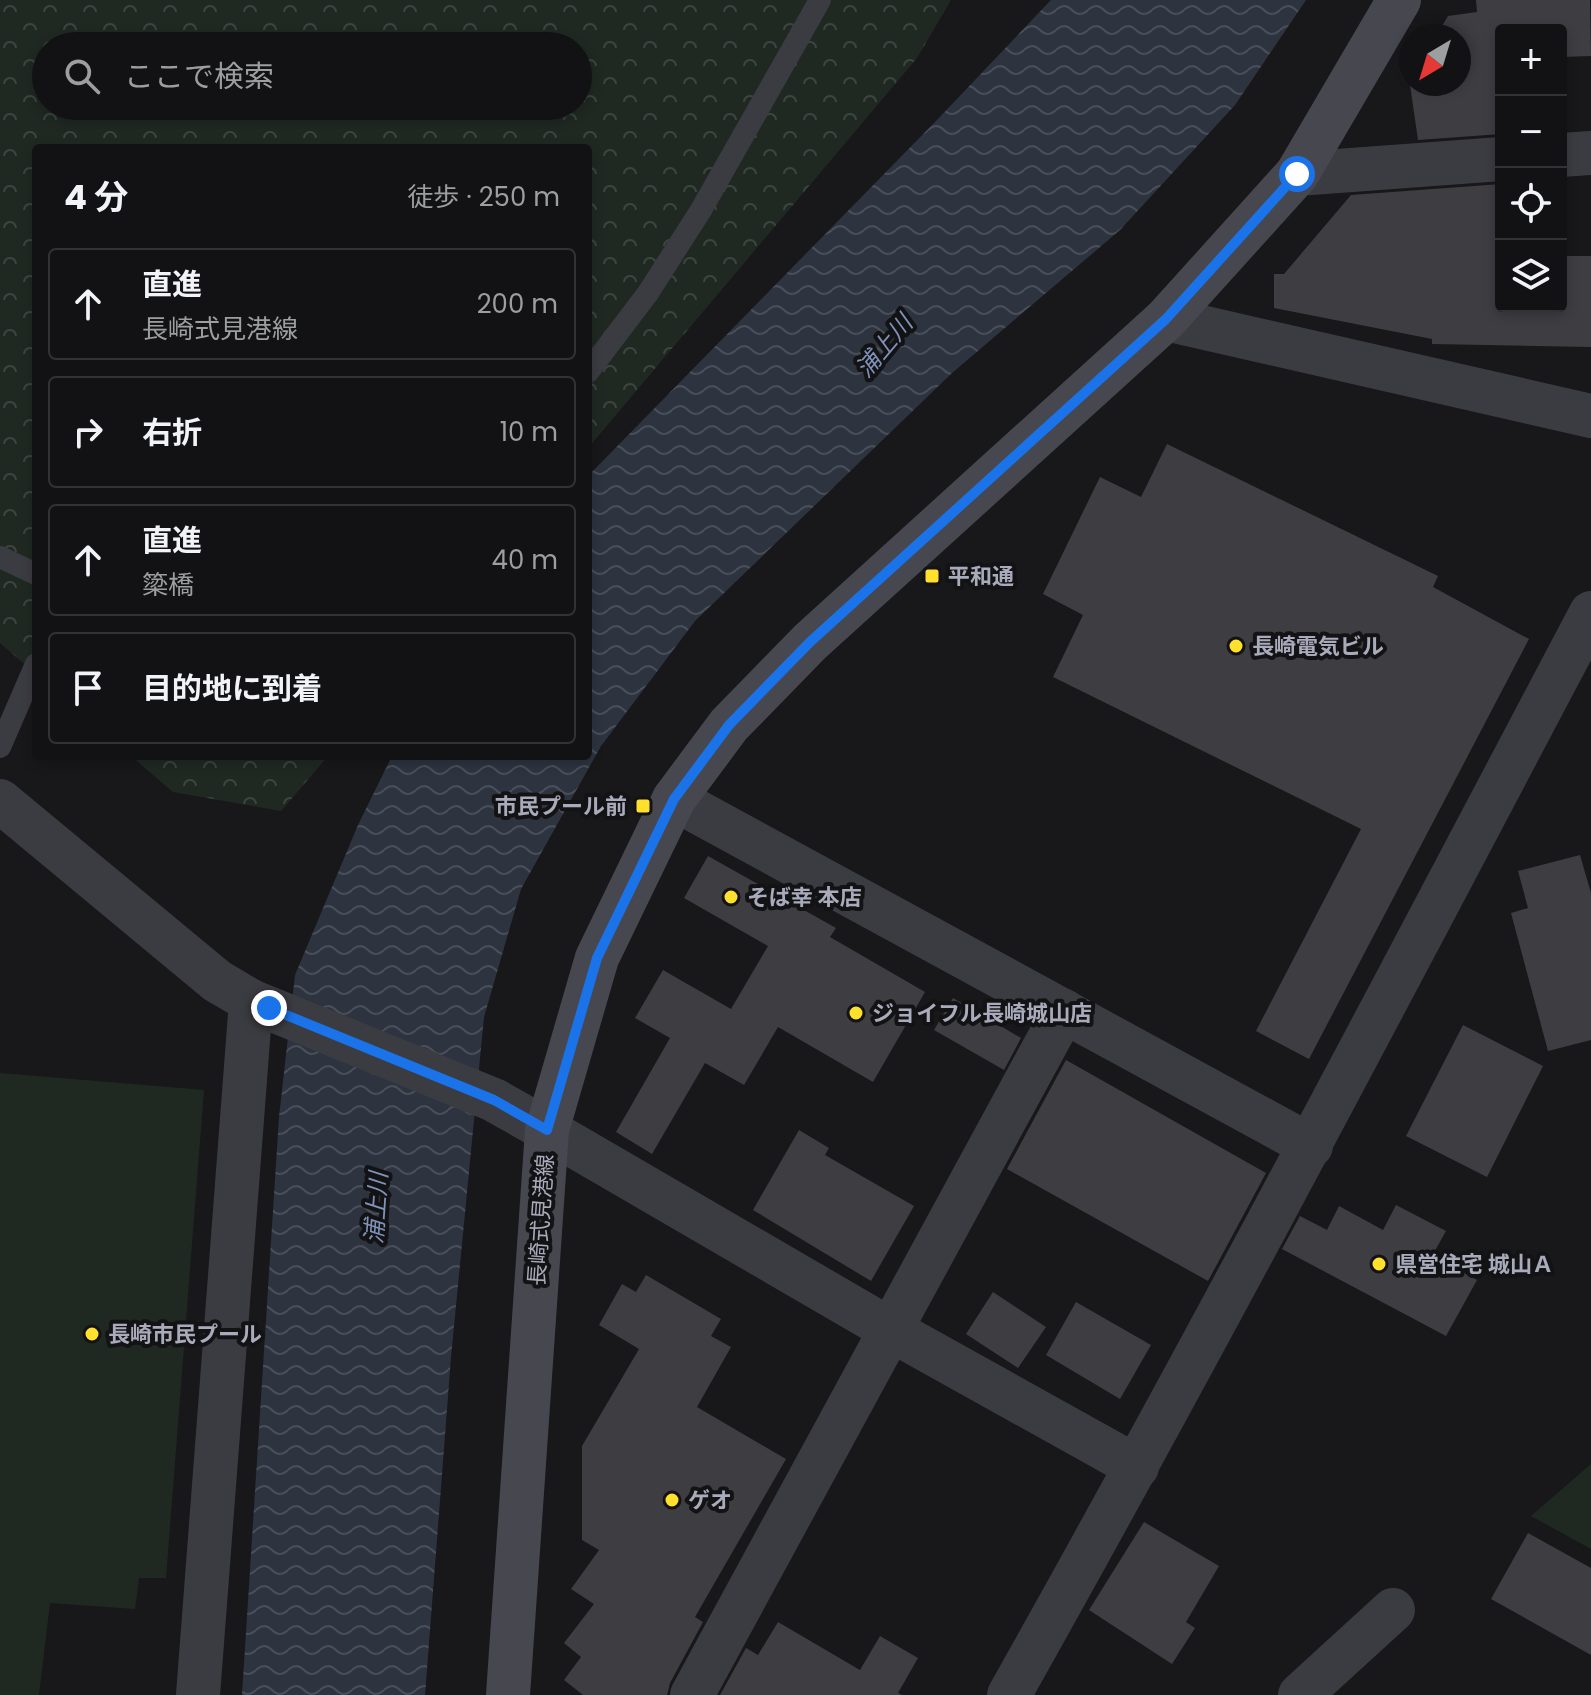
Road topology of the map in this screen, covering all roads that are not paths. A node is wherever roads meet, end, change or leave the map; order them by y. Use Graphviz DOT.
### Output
graph roads {
  1 [pos="820,0"];
  2 [pos="1399,0"];
  3 [pos="1591,153"];
  4 [pos="1567,155"];
  5 [pos="1495,159"];
  6 [pos="1297,174"];
  7 [pos="1166,319"];
  8 [pos="592,367"];
  9 [pos="1591,416"];
  10 [pos="0,557"];
  11 [pos="32,572"];
  12 [pos="1591,613"];
  13 [pos="32,670"];
  14 [pos="7,708"];
  15 [pos="0,747"];
  16 [pos="674,799"];
  17 [pos="0,801"];
  18 [pos="260,1005"];
  19 [pos="1064,1011"];
  20 [pos="547,1130"];
  21 [pos="1311,1146"];
  22 [pos="891,1330"];
  23 [pos="1137,1467"];
  24 [pos="1393,1610"];
  25 [pos="198,1695"];
  26 [pos="508,1695"];
  27 [pos="692,1695"];
  28 [pos="1009,1695"];
  29 [pos="1300,1695"];
  1 -- 8 [label="lane"];
  2 -- 6 [label="main road, 長崎式見港線"];
  3 -- 4 [label="street"];
  5 -- 6 [label="street"];
  6 -- 7 [label="main road, 長崎式見港線"];
  7 -- 9 [label="street"];
  7 -- 16 [label="main road, 長崎式見港線"];
  10 -- 11 [label="lane"];
  12 -- 21 [label="street"];
  13 -- 14 [label="lane"];
  14 -- 15 [label="lane"];
  16 -- 19 [label="street"];
  16 -- 20 [label="main road, 長崎式見港線"];
  17 -- 18 [label="street"];
  18 -- 20 [label="street"];
  18 -- 25 [label="street"];
  19 -- 21 [label="street"];
  19 -- 22 [label="street"];
  20 -- 22 [label="street"];
  20 -- 26 [label="main road, 長崎式見港線"];
  21 -- 23 [label="street"];
  22 -- 23 [label="street"];
  22 -- 27 [label="street"];
  23 -- 28 [label="street"];
  24 -- 29 [label="street"];
}
